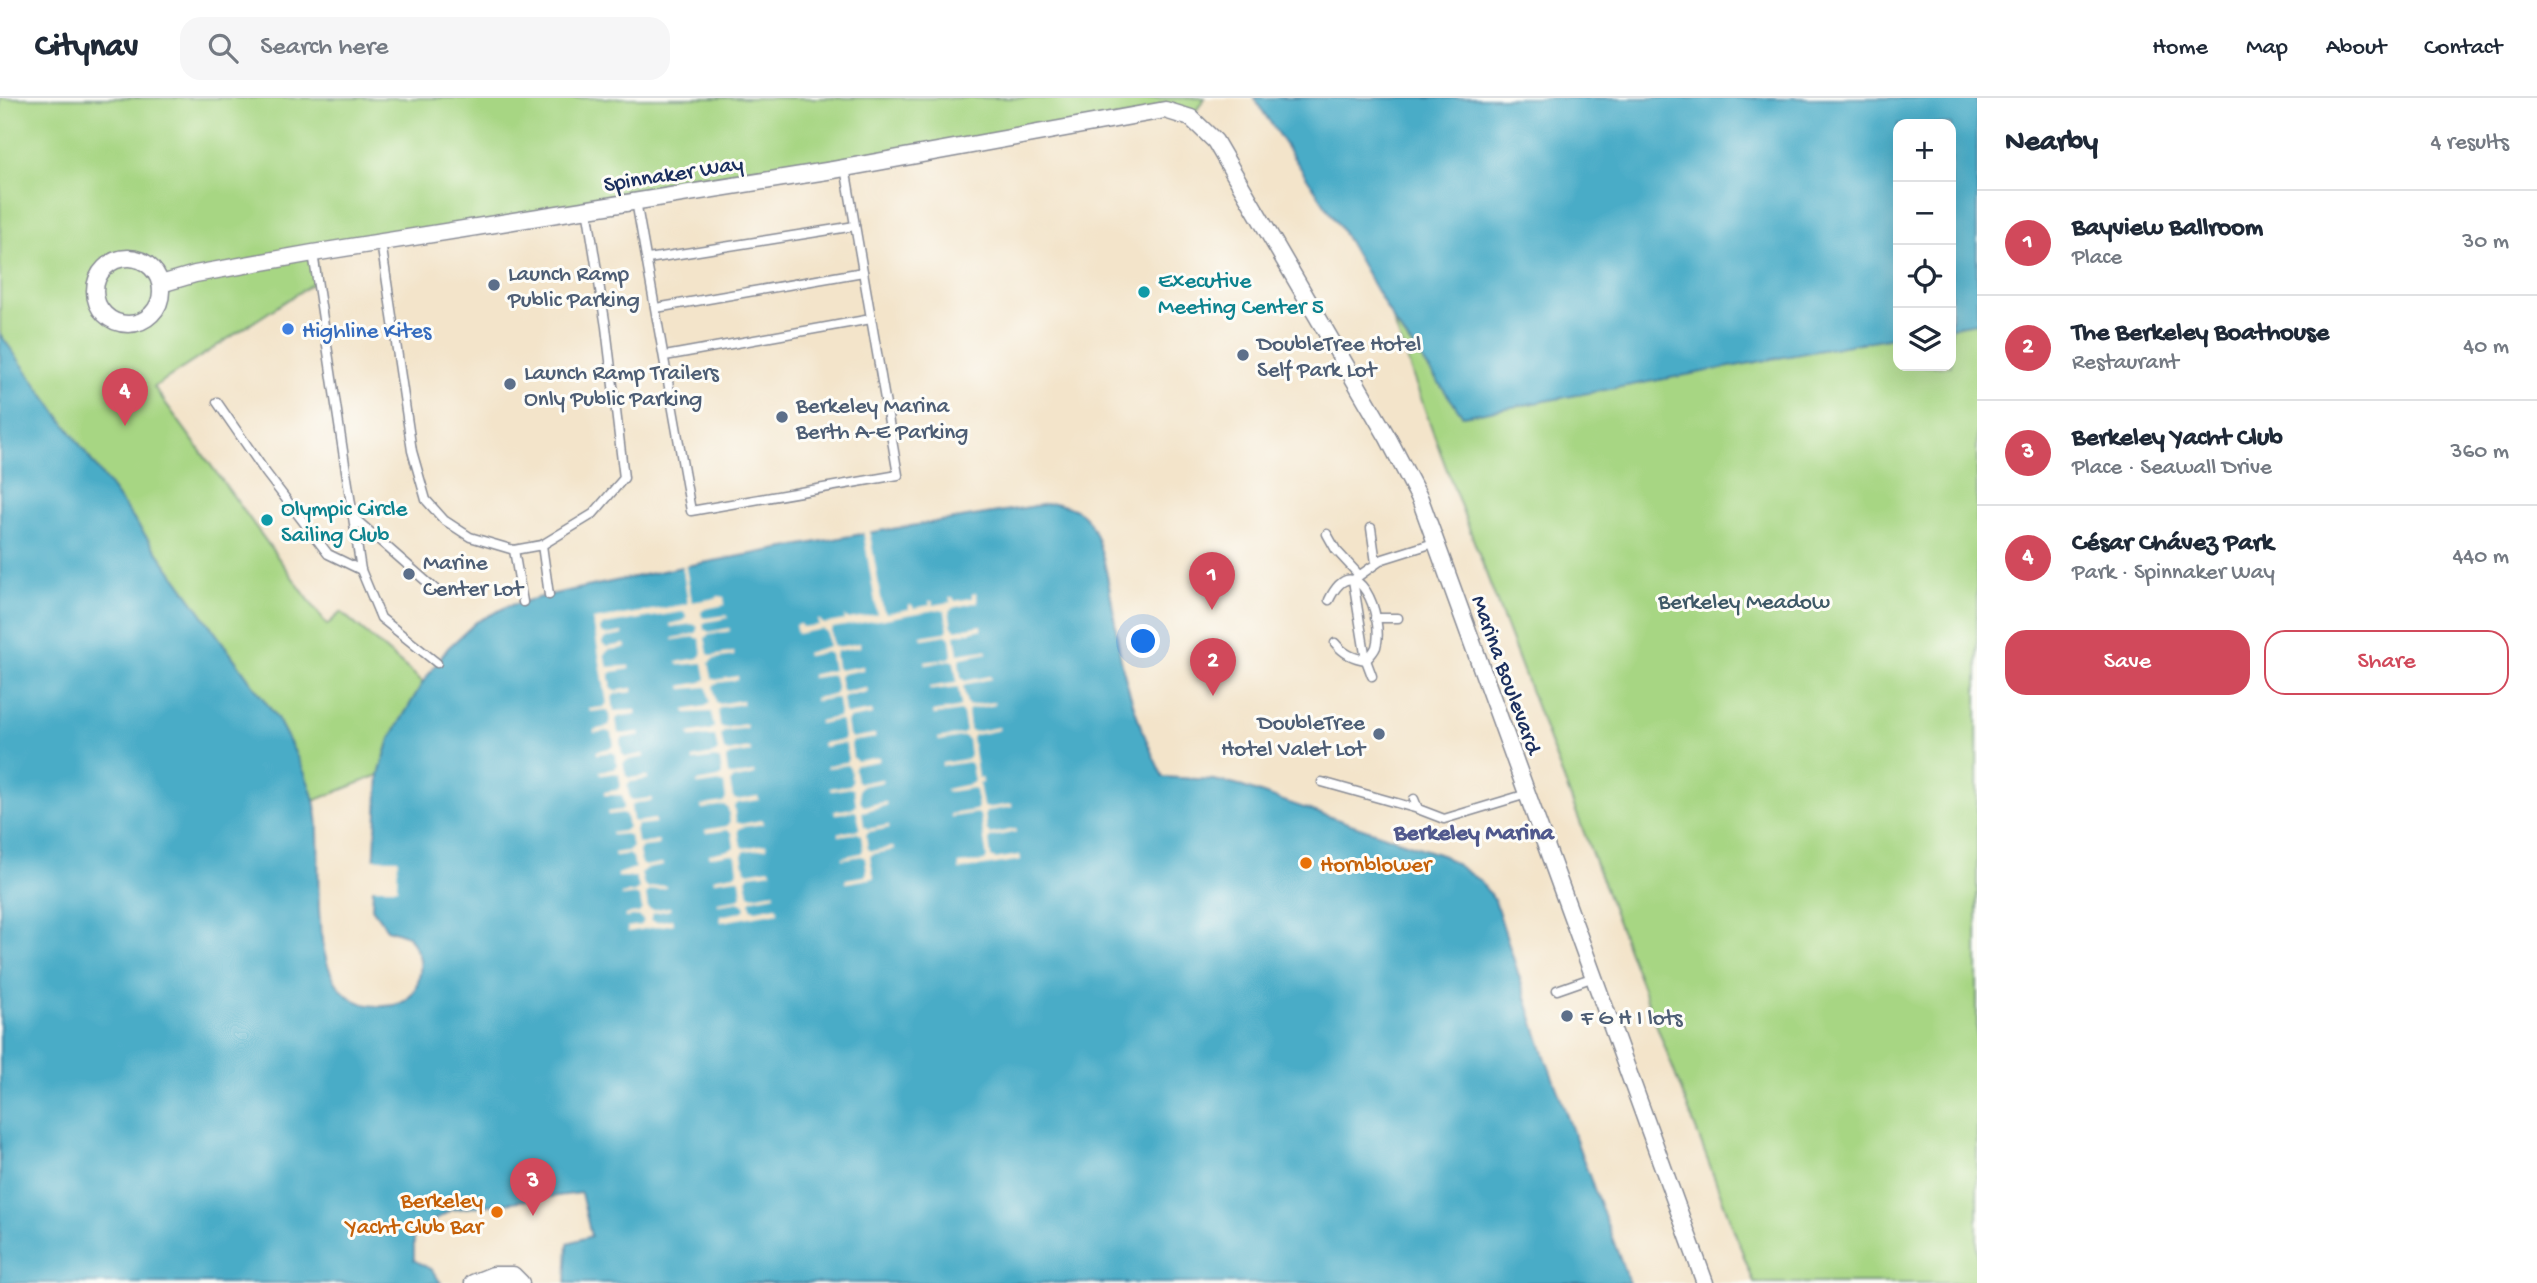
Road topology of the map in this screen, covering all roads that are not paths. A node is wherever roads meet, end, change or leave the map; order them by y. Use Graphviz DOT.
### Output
graph roads {
  1 [pos="1191,118"];
  2 [pos="845,167"];
  3 [pos="636,201"];
  4 [pos="587,208"];
  5 [pos="855,226"];
  6 [pos="380,242"];
  7 [pos="313,253"];
  8 [pos="648,260"];
  9 [pos="863,272"];
  10 [pos="161,284"];
  11 [pos="656,307"];
  12 [pos="871,319"];
  13 [pos="664,356"];
  14 [pos="217,402"];
  15 [pos="353,517"];
  16 [pos="1371,528"];
  17 [pos="1327,534"];
  18 [pos="1437,542"];
  19 [pos="542,545"];
  20 [pos="514,550"];
  21 [pos="1376,563"];
  22 [pos="361,570"];
  23 [pos="1356,578"];
  24 [pos="435,589"];
  25 [pos="549,595"];
  26 [pos="1329,600"];
  27 [pos="523,602"];
  28 [pos="1375,618"];
  29 [pos="1398,618"];
  30 [pos="1335,643"];
  31 [pos="1366,660"];
  32 [pos="437,663"];
  33 [pos="1372,676"];
  34 [pos="1322,782"];
  35 [pos="1527,794"];
  36 [pos="1484,797"];
  37 [pos="1414,799"];
  38 [pos="1487,806"];
  39 [pos="1418,809"];
  40 [pos="1594,977"];
  41 [pos="1557,990"];
  42 [pos="473,1283"];
  43 [pos="521,1283"];
  44 [pos="1705,1283"];
  1 -- 2 [label="street, Spinnaker Way"];
  1 -- 18 [label="street, Marina Boulevard"];
  2 -- 3 [label="street, Spinnaker Way"];
  2 -- 5 [label="lane"];
  3 -- 4 [label="street, Spinnaker Way"];
  3 -- 8 [label="lane"];
  4 -- 6 [label="street, Spinnaker Way"];
  4 -- 19 [label="lane"];
  5 -- 8 [label="lane"];
  5 -- 9 [label="lane"];
  6 -- 7 [label="street, Spinnaker Way"];
  6 -- 20 [label="lane"];
  7 -- 10 [label="street, Spinnaker Way"];
  7 -- 15 [label="lane"];
  8 -- 11 [label="lane"];
  9 -- 11 [label="lane"];
  9 -- 12 [label="lane"];
  10 -- 10 [label="street"];
  11 -- 13 [label="lane"];
  12 -- 13 [label="lane"];
  12 -- 13 [label="lane"];
  14 -- 22 [label="lane"];
  15 -- 22 [label="lane"];
  15 -- 24 [label="lane"];
  16 -- 21 [label="lane"];
  17 -- 23 [label="lane"];
  18 -- 21 [label="lane"];
  18 -- 35 [label="street, Marina Boulevard"];
  19 -- 20 [label="lane"];
  19 -- 25 [label="lane"];
  20 -- 27 [label="lane"];
  21 -- 23 [label="lane"];
  22 -- 32 [label="lane"];
  23 -- 26 [label="lane"];
  23 -- 28 [label="lane"];
  23 -- 31 [label="lane"];
  28 -- 29 [label="lane"];
  28 -- 31 [label="lane"];
  30 -- 31 [label="lane"];
  31 -- 33 [label="lane"];
  34 -- 39 [label="lane"];
  35 -- 38 [label="lane"];
  35 -- 40 [label="street, Marina Boulevard"];
  36 -- 38 [label="lane"];
  37 -- 39 [label="lane"];
  38 -- 39 [label="lane"];
  40 -- 41 [label="lane"];
  40 -- 44 [label="street, Marina Boulevard"];
  42 -- 43 [label="street"];
}
